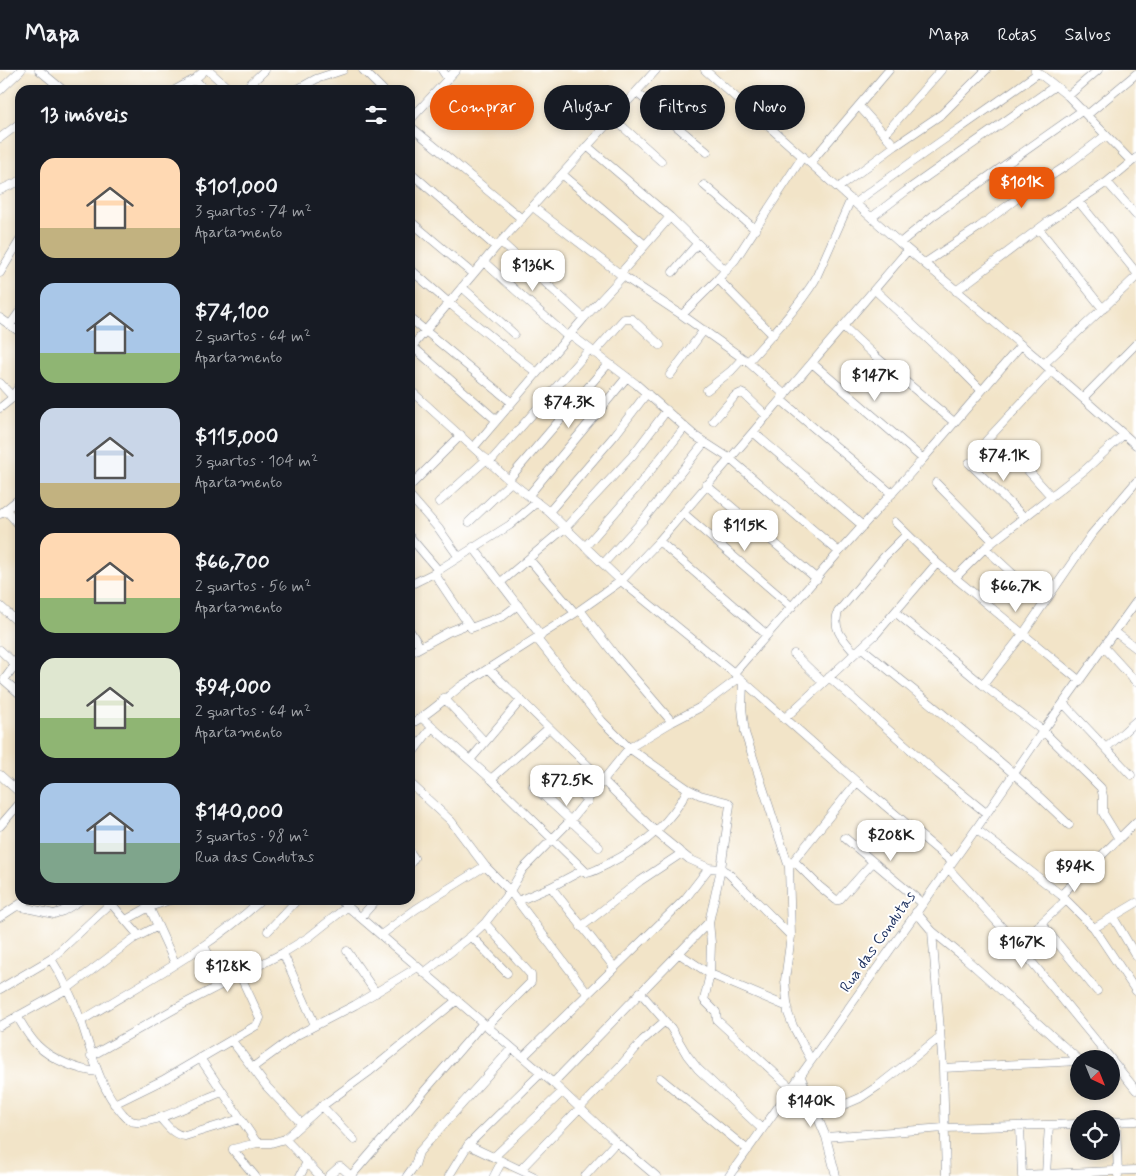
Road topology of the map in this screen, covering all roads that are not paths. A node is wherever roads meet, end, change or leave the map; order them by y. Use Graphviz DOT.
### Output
graph roads {
  1 [pos="21,70"];
  2 [pos="39,70"];
  3 [pos="206,70"];
  4 [pos="265,70"];
  5 [pos="343,70"];
  6 [pos="363,70"];
  7 [pos="442,70"];
  8 [pos="456,70"];
  9 [pos="656,70"];
  10 [pos="705,70"];
  11 [pos="889,70"];
  12 [pos="942,70"];
  13 [pos="986,70"];
  14 [pos="1098,70"];
  15 [pos="1036,71"];
  16 [pos="1136,74"];
  17 [pos="195,79"];
  18 [pos="448,79"];
  19 [pos="57,85"];
  20 [pos="184,85"];
  21 [pos="200,85"];
  22 [pos="224,85"];
  23 [pos="249,85"];
  24 [pos="305,85"];
  25 [pos="378,85"];
  26 [pos="1055,86"];
  27 [pos="0,90"];
  28 [pos="636,92"];
  29 [pos="1068,96"];
  30 [pos="630,99"];
  31 [pos="859,106"];
  32 [pos="415,112"];
  33 [pos="1085,113"];
  34 [pos="15,127"];
  35 [pos="415,130"];
  36 [pos="602,130"];
  37 [pos="626,130"];
  38 [pos="885,134"];
  39 [pos="1105,136"];
  40 [pos="0,138"];
  41 [pos="587,146"];
  42 [pos="895,146"];
  43 [pos="707,152"];
  44 [pos="803,156"];
  45 [pos="1134,160"];
  46 [pos="661,161"];
  47 [pos="810,163"];
  48 [pos="562,174"];
  49 [pos="415,176"];
  50 [pos="1107,182"];
  51 [pos="15,183"];
  52 [pos="704,185"];
  53 [pos="838,188"];
  54 [pos="0,190"];
  55 [pos="853,201"];
  56 [pos="1079,202"];
  57 [pos="533,207"];
  58 [pos="1136,215"];
  59 [pos="872,217"];
  60 [pos="670,218"];
  61 [pos="522,219"];
  62 [pos="415,225"];
  63 [pos="1039,229"];
  64 [pos="756,230"];
  65 [pos="900,243"];
  66 [pos="697,244"];
  67 [pos="499,245"];
  68 [pos="645,245"];
  69 [pos="15,248"];
  70 [pos="908,250"];
  71 [pos="484,262"];
  72 [pos="925,264"];
  73 [pos="726,271"];
  74 [pos="673,272"];
  75 [pos="1136,272"];
  76 [pos="0,273"];
  77 [pos="415,273"];
  78 [pos="473,274"];
  79 [pos="622,275"];
  80 [pos="1136,277"];
  81 [pos="718,279"];
  82 [pos="462,287"];
  83 [pos="875,290"];
  84 [pos="956,291"];
  85 [pos="449,303"];
  86 [pos="1103,309"];
  87 [pos="682,314"];
  88 [pos="0,318"];
  89 [pos="15,318"];
  90 [pos="584,318"];
  91 [pos="415,322"];
  92 [pos="10,325"];
  93 [pos="843,326"];
  94 [pos="15,328"];
  95 [pos="425,330"];
  96 [pos="704,330"];
  97 [pos="514,334"];
  98 [pos="773,335"];
  99 [pos="569,336"];
  100 [pos="415,342"];
  101 [pos="1136,344"];
  102 [pos="660,345"];
  103 [pos="1021,345"];
  104 [pos="415,350"];
  105 [pos="591,352"];
  106 [pos="745,361"];
  107 [pos="812,363"];
  108 [pos="608,364"];
  109 [pos="1044,364"];
  110 [pos="1052,370"];
  111 [pos="537,373"];
  112 [pos="670,375"];
  113 [pos="627,377"];
  114 [pos="0,383"];
  115 [pos="707,390"];
  116 [pos="981,390"];
  117 [pos="15,392"];
  118 [pos="647,393"];
  119 [pos="415,394"];
  120 [pos="12,396"];
  121 [pos="783,397"];
  122 [pos="1084,398"];
  123 [pos="511,402"];
  124 [pos="0,408"];
  125 [pos="666,410"];
  126 [pos="767,416"];
  127 [pos="496,420"];
  128 [pos="713,421"];
  129 [pos="954,422"];
  130 [pos="685,427"];
  131 [pos="753,432"];
  132 [pos="461,435"];
  133 [pos="1123,435"];
  134 [pos="986,441"];
  135 [pos="704,443"];
  136 [pos="1136,445"];
  137 [pos="474,447"];
  138 [pos="729,458"];
  139 [pos="923,459"];
  140 [pos="489,461"];
  141 [pos="969,463"];
  142 [pos="1023,465"];
  143 [pos="415,481"];
  144 [pos="510,481"];
  145 [pos="1136,482"];
  146 [pos="936,483"];
  147 [pos="706,485"];
  148 [pos="892,494"];
  149 [pos="529,496"];
  150 [pos="1051,496"];
  151 [pos="15,502"];
  152 [pos="415,502"];
  153 [pos="439,502"];
  154 [pos="537,502"];
  155 [pos="3,512"];
  156 [pos="549,512"];
  157 [pos="683,513"];
  158 [pos="1024,517"];
  159 [pos="15,522"];
  160 [pos="469,522"];
  161 [pos="894,522"];
  162 [pos="863,526"];
  163 [pos="566,528"];
  164 [pos="907,534"];
  165 [pos="659,541"];
  166 [pos="993,541"];
  167 [pos="415,544"];
  168 [pos="473,547"];
  169 [pos="585,547"];
  170 [pos="984,548"];
  171 [pos="839,552"];
  172 [pos="458,556"];
  173 [pos="529,558"];
  174 [pos="937,563"];
  175 [pos="602,564"];
  176 [pos="436,571"];
  177 [pos="956,577"];
  178 [pos="817,579"];
  179 [pos="621,581"];
  180 [pos="415,582"];
  181 [pos="501,582"];
  182 [pos="1136,602"];
  183 [pos="1044,603"];
  184 [pos="518,605"];
  185 [pos="0,606"];
  186 [pos="792,608"];
  187 [pos="578,612"];
  188 [pos="894,612"];
  189 [pos="15,620"];
  190 [pos="468,624"];
  191 [pos="1115,632"];
  192 [pos="1024,634"];
  193 [pos="767,635"];
  194 [pos="539,637"];
  195 [pos="415,639"];
  196 [pos="420,647"];
  197 [pos="1104,647"];
  198 [pos="1136,648"];
  199 [pos="0,650"];
  200 [pos="415,650"];
  201 [pos="858,650"];
  202 [pos="794,654"];
  203 [pos="15,659"];
  204 [pos="15,665"];
  205 [pos="489,669"];
  206 [pos="739,678"];
  207 [pos="826,679"];
  208 [pos="1080,681"];
  209 [pos="1136,682"];
  210 [pos="983,685"];
  211 [pos="15,690"];
  212 [pos="444,698"];
  213 [pos="521,700"];
  214 [pos="1064,704"];
  215 [pos="422,718"];
  216 [pos="784,719"];
  217 [pos="1136,721"];
  218 [pos="415,722"];
  219 [pos="672,722"];
  220 [pos="432,727"];
  221 [pos="549,728"];
  222 [pos="1043,731"];
  223 [pos="485,742"];
  224 [pos="629,748"];
  225 [pos="1106,748"];
  226 [pos="415,749"];
  227 [pos="470,760"];
  228 [pos="1015,773"];
  229 [pos="0,775"];
  230 [pos="1131,775"];
  231 [pos="561,776"];
  232 [pos="491,780"];
  233 [pos="604,780"];
  234 [pos="857,782"];
  235 [pos="533,786"];
  236 [pos="15,788"];
  237 [pos="415,788"];
  238 [pos="688,789"];
  239 [pos="588,801"];
  240 [pos="15,813"];
  241 [pos="986,813"];
  242 [pos="571,820"];
  243 [pos="1069,825"];
  244 [pos="1135,825"];
  245 [pos="0,826"];
  246 [pos="976,829"];
  247 [pos="657,832"];
  248 [pos="845,838"];
  249 [pos="552,839"];
  250 [pos="1119,839"];
  251 [pos="599,847"];
  252 [pos="682,853"];
  253 [pos="873,862"];
  254 [pos="791,864"];
  255 [pos="950,865"];
  256 [pos="485,866"];
  257 [pos="709,868"];
  258 [pos="721,869"];
  259 [pos="583,870"];
  260 [pos="551,887"];
  261 [pos="510,891"];
  262 [pos="1063,897"];
  263 [pos="518,901"];
  264 [pos="922,903"];
  265 [pos="1136,903"];
  266 [pos="73,905"];
  267 [pos="106,905"];
  268 [pos="112,905"];
  269 [pos="148,905"];
  270 [pos="150,905"];
  271 [pos="255,905"];
  272 [pos="292,905"];
  273 [pos="372,905"];
  274 [pos="17,906"];
  275 [pos="348,906"];
  276 [pos="916,912"];
  277 [pos="361,917"];
  278 [pos="1113,917"];
  279 [pos="0,918"];
  280 [pos="126,920"];
  281 [pos="709,922"];
  282 [pos="485,923"];
  283 [pos="1041,924"];
  284 [pos="158,926"];
  285 [pos="581,927"];
  286 [pos="1094,928"];
  287 [pos="268,931"];
  288 [pos="932,931"];
  289 [pos="381,935"];
  290 [pos="139,936"];
  291 [pos="471,936"];
  292 [pos="791,936"];
  293 [pos="204,946"];
  294 [pos="1018,946"];
  295 [pos="347,951"];
  296 [pos="283,953"];
  297 [pos="678,953"];
  298 [pos="1136,956"];
  299 [pos="51,959"];
  300 [pos="175,963"];
  301 [pos="614,967"];
  302 [pos="421,970"];
  303 [pos="507,973"];
  304 [pos="710,974"];
  305 [pos="240,975"];
  306 [pos="224,983"];
  307 [pos="1135,987"];
  308 [pos="1,988"];
  309 [pos="67,989"];
  310 [pos="1097,991"];
  311 [pos="640,992"];
  312 [pos="587,993"];
  313 [pos="376,994"];
  314 [pos="457,1000"];
  315 [pos="788,1007"];
  316 [pos="17,1016"];
  317 [pos="81,1021"];
  318 [pos="665,1021"];
  319 [pos="315,1025"];
  320 [pos="485,1025"];
  321 [pos="0,1026"];
  322 [pos="940,1037"];
  323 [pos="232,1041"];
  324 [pos="512,1048"];
  325 [pos="1102,1050"];
  326 [pos="1070,1052"];
  327 [pos="91,1056"];
  328 [pos="523,1057"];
  329 [pos="200,1058"];
  330 [pos="811,1060"];
  331 [pos="1070,1061"];
  332 [pos="252,1068"];
  333 [pos="943,1068"];
  334 [pos="1120,1068"];
  335 [pos="98,1072"];
  336 [pos="541,1073"];
  337 [pos="800,1076"];
  338 [pos="660,1078"];
  339 [pos="1133,1079"];
  340 [pos="553,1083"];
  341 [pos="791,1088"];
  342 [pos="1136,1090"];
  343 [pos="222,1092"];
  344 [pos="562,1092"];
  345 [pos="114,1104"];
  346 [pos="322,1106"];
  347 [pos="579,1108"];
  348 [pos="818,1116"];
  349 [pos="160,1118"];
  350 [pos="240,1119"];
  351 [pos="1136,1121"];
  352 [pos="1120,1122"];
  353 [pos="301,1123"];
  354 [pos="1070,1124"];
  355 [pos="1049,1125"];
  356 [pos="1020,1126"];
  357 [pos="944,1128"];
  358 [pos="762,1129"];
  359 [pos="826,1137"];
  360 [pos="285,1138"];
  361 [pos="354,1140"];
  362 [pos="616,1142"];
  363 [pos="257,1143"];
  364 [pos="468,1145"];
  365 [pos="748,1150"];
  366 [pos="494,1157"];
  367 [pos="1117,1160"];
  368 [pos="502,1161"];
  369 [pos="308,1162"];
  370 [pos="521,1169"];
  371 [pos="1136,1170"];
  372 [pos="1046,1174"];
  373 [pos="1118,1174"];
  374 [pos="255,1176"];
  375 [pos="300,1176"];
  376 [pos="320,1176"];
  377 [pos="329,1176"];
  378 [pos="351,1176"];
  379 [pos="407,1176"];
  380 [pos="449,1176"];
  381 [pos="494,1176"];
  382 [pos="533,1176"];
  383 [pos="585,1176"];
  384 [pos="656,1176"];
  385 [pos="729,1176"];
  386 [pos="836,1176"];
  387 [pos="946,1176"];
  388 [pos="1022,1176"];
  1 -- 27 [label="street"];
  2 -- 19 [label="street"];
  3 -- 17 [label="street"];
  3 -- 22 [label="street"];
  4 -- 23 [label="street"];
  5 -- 24 [label="street"];
  6 -- 25 [label="street"];
  7 -- 18 [label="street"];
  8 -- 18 [label="street"];
  9 -- 28 [label="street"];
  10 -- 44 [label="street"];
  11 -- 31 [label="street"];
  12 -- 38 [label="street"];
  13 -- 42 [label="street"];
  14 -- 29 [label="street"];
  15 -- 26 [label="street"];
  15 -- 55 [label="street"];
  16 -- 33 [label="street"];
  17 -- 20 [label="street"];
  17 -- 21 [label="street"];
  18 -- 32 [label="street"];
  26 -- 29 [label="street"];
  26 -- 59 [label="street"];
  28 -- 30 [label="street"];
  28 -- 43 [label="street"];
  29 -- 33 [label="street"];
  31 -- 38 [label="street"];
  31 -- 47 [label="street"];
  33 -- 39 [label="street"];
  33 -- 65 [label="street"];
  34 -- 40 [label="street"];
  35 -- 61 [label="street"];
  36 -- 41 [label="street"];
  37 -- 46 [label="street"];
  38 -- 42 [label="street"];
  39 -- 45 [label="street"];
  39 -- 72 [label="street"];
  41 -- 48 [label="street"];
  41 -- 60 [label="street"];
  42 -- 53 [label="street"];
  44 -- 47 [label="street"];
  44 -- 64 [label="street"];
  45 -- 50 [label="street"];
  47 -- 53 [label="street"];
  48 -- 57 [label="street"];
  48 -- 68 [label="street"];
  49 -- 67 [label="street"];
  50 -- 56 [label="street"];
  50 -- 58 [label="street"];
  51 -- 54 [label="street"];
  52 -- 64 [label="street"];
  53 -- 55 [label="street"];
  55 -- 59 [label="street"];
  55 -- 98 [label="street"];
  56 -- 63 [label="street"];
  56 -- 75 [label="street"];
  57 -- 61 [label="street"];
  57 -- 79 [label="street"];
  59 -- 65 [label="street"];
  60 -- 66 [label="street"];
  60 -- 68 [label="street"];
  61 -- 67 [label="street"];
  62 -- 78 [label="street"];
  63 -- 84 [label="street"];
  63 -- 86 [label="street"];
  64 -- 73 [label="street"];
  65 -- 70 [label="street"];
  66 -- 73 [label="street"];
  66 -- 74 [label="street"];
  67 -- 71 [label="street"];
  67 -- 90 [label="street"];
  68 -- 79 [label="street"];
  69 -- 76 [label="street"];
  70 -- 72 [label="street"];
  70 -- 83 [label="street"];
  71 -- 78 [label="street"];
  71 -- 99 [label="street"];
  72 -- 84 [label="street"];
  73 -- 81 [label="street"];
  77 -- 85 [label="street"];
  78 -- 82 [label="street"];
  79 -- 87 [label="street"];
  79 -- 90 [label="street"];
  80 -- 86 [label="street"];
  81 -- 87 [label="street"];
  81 -- 98 [label="street"];
  82 -- 85 [label="street"];
  82 -- 97 [label="street"];
  83 -- 93 [label="street"];
  83 -- 116 [label="street"];
  84 -- 103 [label="street"];
  85 -- 95 [label="street"];
  85 -- 111 [label="street"];
  86 -- 109 [label="street"];
  87 -- 96 [label="street"];
  88 -- 92 [label="street"];
  89 -- 92 [label="street"];
  90 -- 99 [label="street"];
  91 -- 95 [label="street"];
  92 -- 94 [label="street"];
  93 -- 107 [label="street"];
  93 -- 129 [label="street"];
  95 -- 100 [label="street"];
  95 -- 123 [label="street"];
  96 -- 106 [label="street"];
  96 -- 112 [label="street"];
  98 -- 106 [label="street"];
  99 -- 105 [label="street"];
  99 -- 111 [label="street"];
  101 -- 122 [label="street"];
  102 -- 105 [label="street"];
  103 -- 109 [label="street"];
  103 -- 116 [label="street"];
  104 -- 127 [label="street"];
  105 -- 108 [label="street"];
  105 -- 140 [label="street"];
  106 -- 115 [label="street"];
  106 -- 121 [label="street"];
  107 -- 121 [label="street"];
  107 -- 139 [label="street"];
  108 -- 113 [label="street"];
  108 -- 144 [label="street"];
  109 -- 110 [label="street"];
  110 -- 122 [label="street"];
  110 -- 134 [label="street"];
  111 -- 123 [label="street"];
  113 -- 118 [label="street"];
  113 -- 149 [label="street"];
  114 -- 120 [label="street"];
  116 -- 129 [label="street"];
  117 -- 120 [label="street"];
  118 -- 125 [label="street"];
  118 -- 156 [label="street"];
  119 -- 132 [label="street"];
  120 -- 124 [label="street"];
  121 -- 126 [label="street"];
  121 -- 148 [label="street"];
  122 -- 133 [label="street"];
  123 -- 127 [label="street"];
  125 -- 130 [label="street"];
  125 -- 163 [label="street"];
  126 -- 128 [label="street"];
  126 -- 131 [label="street"];
  127 -- 137 [label="street"];
  129 -- 139 [label="street"];
  130 -- 135 [label="street"];
  130 -- 169 [label="street"];
  131 -- 138 [label="street"];
  131 -- 162 [label="street"];
  132 -- 137 [label="street"];
  132 -- 143 [label="street"];
  133 -- 136 [label="street"];
  133 -- 150 [label="street"];
  135 -- 138 [label="street"];
  135 -- 175 [label="street"];
  137 -- 140 [label="street"];
  138 -- 147 [label="street"];
  138 -- 171 [label="street"];
  139 -- 148 [label="street"];
  140 -- 144 [label="street"];
  140 -- 153 [label="street"];
  141 -- 158 [label="street"];
  142 -- 150 [label="street"];
  144 -- 149 [label="street"];
  144 -- 160 [label="street"];
  145 -- 183 [label="street"];
  146 -- 166 [label="street"];
  147 -- 157 [label="street"];
  147 -- 178 [label="street"];
  148 -- 162 [label="street"];
  149 -- 154 [label="street"];
  150 -- 158 [label="street"];
  151 -- 155 [label="street"];
  152 -- 172 [label="street"];
  154 -- 156 [label="street"];
  154 -- 168 [label="street"];
  155 -- 159 [label="street"];
  156 -- 163 [label="street"];
  157 -- 165 [label="street"];
  157 -- 186 [label="street"];
  158 -- 166 [label="street"];
  161 -- 164 [label="street"];
  162 -- 171 [label="street"];
  163 -- 169 [label="street"];
  163 -- 173 [label="street"];
  164 -- 174 [label="street"];
  164 -- 201 [label="street"];
  165 -- 179 [label="street"];
  165 -- 193 [label="street"];
  166 -- 170 [label="street"];
  167 -- 176 [label="street"];
  168 -- 172 [label="street"];
  168 -- 181 [label="street"];
  169 -- 175 [label="street"];
  170 -- 177 [label="street"];
  170 -- 183 [label="street"];
  171 -- 178 [label="street"];
  172 -- 176 [label="street"];
  173 -- 181 [label="street"];
  173 -- 187 [label="street"];
  174 -- 177 [label="street"];
  174 -- 188 [label="street"];
  175 -- 179 [label="street"];
  176 -- 180 [label="street"];
  176 -- 190 [label="street"];
  177 -- 192 [label="street"];
  178 -- 186 [label="street"];
  179 -- 187 [label="street"];
  179 -- 206 [label="street"];
  181 -- 184 [label="street"];
  182 -- 191 [label="street, Rua das Condutas"];
  183 -- 192 [label="street"];
  184 -- 190 [label="street"];
  184 -- 194 [label="street"];
  185 -- 189 [label="street"];
  186 -- 193 [label="street"];
  187 -- 194 [label="street"];
  187 -- 219 [label="street"];
  188 -- 201 [label="street"];
  188 -- 210 [label="street"];
  190 -- 196 [label="street"];
  191 -- 197 [label="street, Rua das Condutas"];
  191 -- 198 [label="street"];
  192 -- 208 [label="street"];
  192 -- 210 [label="street"];
  193 -- 206 [label="street"];
  194 -- 205 [label="street"];
  194 -- 224 [label="street"];
  195 -- 196 [label="street"];
  196 -- 200 [label="street"];
  197 -- 208 [label="street, Rua das Condutas"];
  197 -- 209 [label="street"];
  199 -- 203 [label="street"];
  201 -- 207 [label="street"];
  201 -- 228 [label="street"];
  202 -- 207 [label="street"];
  204 -- 211 [label="street"];
  205 -- 212 [label="street"];
  205 -- 213 [label="street"];
  206 -- 216 [label="street"];
  206 -- 219 [label="street"];
  206 -- 254 [label="street"];
  207 -- 216 [label="street"];
  207 -- 241 [label="street"];
  208 -- 214 [label="street, Rua das Condutas"];
  210 -- 222 [label="street"];
  212 -- 215 [label="street"];
  212 -- 223 [label="street"];
  213 -- 221 [label="street"];
  213 -- 223 [label="street"];
  214 -- 222 [label="street, Rua das Condutas"];
  214 -- 225 [label="street"];
  215 -- 218 [label="street"];
  215 -- 220 [label="street"];
  216 -- 234 [label="street"];
  217 -- 225 [label="street"];
  219 -- 224 [label="street"];
  220 -- 226 [label="street"];
  220 -- 227 [label="street"];
  221 -- 232 [label="street"];
  221 -- 233 [label="street"];
  222 -- 228 [label="street, Rua das Condutas"];
  222 -- 250 [label="street"];
  223 -- 227 [label="street"];
  224 -- 233 [label="street"];
  224 -- 238 [label="street"];
  225 -- 230 [label="street"];
  227 -- 232 [label="street"];
  228 -- 241 [label="street, Rua das Condutas"];
  228 -- 243 [label="street"];
  229 -- 236 [label="street"];
  231 -- 239 [label="street"];
  232 -- 249 [label="street"];
  233 -- 239 [label="street"];
  233 -- 247 [label="street"];
  234 -- 254 [label="street"];
  234 -- 255 [label="street"];
  235 -- 242 [label="street"];
  237 -- 256 [label="street"];
  238 -- 247 [label="street"];
  238 -- 258 [label="street"];
  239 -- 242 [label="street"];
  240 -- 245 [label="street"];
  241 -- 246 [label="street, Rua das Condutas"];
  242 -- 249 [label="street"];
  242 -- 251 [label="street"];
  244 -- 250 [label="street"];
  246 -- 255 [label="street, Rua das Condutas"];
  246 -- 262 [label="street"];
  247 -- 252 [label="street"];
  247 -- 259 [label="street"];
  248 -- 253 [label="street"];
  249 -- 259 [label="street"];
  249 -- 261 [label="street"];
  250 -- 262 [label="street"];
  252 -- 257 [label="street"];
  252 -- 285 [label="street"];
  253 -- 254 [label="street"];
  253 -- 264 [label="street"];
  254 -- 292 [label="street"];
  255 -- 264 [label="street, Rua das Condutas"];
  255 -- 294 [label="street"];
  256 -- 261 [label="street"];
  256 -- 289 [label="street"];
  257 -- 258 [label="street"];
  257 -- 301 [label="street"];
  258 -- 281 [label="street"];
  258 -- 292 [label="street"];
  259 -- 260 [label="street"];
  260 -- 263 [label="street"];
  260 -- 285 [label="street"];
  261 -- 263 [label="street"];
  261 -- 282 [label="street"];
  262 -- 283 [label="street"];
  262 -- 286 [label="street"];
  263 -- 312 [label="street"];
  264 -- 276 [label="street, Rua das Condutas"];
  265 -- 278 [label="street"];
  266 -- 274 [label="street"];
  267 -- 299 [label="street"];
  268 -- 280 [label="street"];
  269 -- 280 [label="street"];
  270 -- 284 [label="street"];
  271 -- 293 [label="street"];
  272 -- 287 [label="street"];
  273 -- 277 [label="street"];
  274 -- 279 [label="street"];
  275 -- 277 [label="street"];
  275 -- 296 [label="street"];
  276 -- 288 [label="street"];
  276 -- 330 [label="street, Rua das Condutas"];
  277 -- 289 [label="street"];
  278 -- 286 [label="street"];
  278 -- 298 [label="street"];
  280 -- 290 [label="street"];
  281 -- 297 [label="street"];
  281 -- 304 [label="street"];
  282 -- 291 [label="street"];
  282 -- 320 [label="street"];
  283 -- 294 [label="street"];
  283 -- 310 [label="street"];
  284 -- 290 [label="street"];
  284 -- 300 [label="street"];
  285 -- 301 [label="street"];
  286 -- 307 [label="street"];
  288 -- 322 [label="street"];
  288 -- 326 [label="street"];
  289 -- 302 [label="street"];
  290 -- 309 [label="street"];
  291 -- 302 [label="street"];
  291 -- 303 [label="street"];
  292 -- 315 [label="street"];
  293 -- 300 [label="street"];
  293 -- 306 [label="street"];
  294 -- 325 [label="street"];
  295 -- 313 [label="street"];
  296 -- 305 [label="street"];
  296 -- 319 [label="street"];
  297 -- 304 [label="street"];
  297 -- 311 [label="street"];
  299 -- 308 [label="street"];
  299 -- 309 [label="street"];
  300 -- 317 [label="street"];
  301 -- 312 [label="street"];
  302 -- 313 [label="street"];
  302 -- 314 [label="street"];
  304 -- 315 [label="street"];
  304 -- 341 [label="street"];
  305 -- 306 [label="street"];
  305 -- 323 [label="street"];
  306 -- 327 [label="street"];
  309 -- 316 [label="street"];
  309 -- 317 [label="street"];
  311 -- 318 [label="street"];
  311 -- 340 [label="street"];
  312 -- 328 [label="street"];
  313 -- 319 [label="street"];
  314 -- 320 [label="street"];
  314 -- 346 [label="street"];
  315 -- 330 [label="street"];
  316 -- 321 [label="street"];
  316 -- 335 [label="street"];
  317 -- 327 [label="street"];
  318 -- 347 [label="street"];
  318 -- 358 [label="street"];
  319 -- 332 [label="street"];
  320 -- 324 [label="street"];
  320 -- 378 [label="street"];
  322 -- 333 [label="street"];
  322 -- 348 [label="street"];
  323 -- 329 [label="street"];
  323 -- 332 [label="street"];
  324 -- 328 [label="street"];
  324 -- 379 [label="street"];
  327 -- 335 [label="street"];
  328 -- 336 [label="street"];
  329 -- 343 [label="street"];
  329 -- 345 [label="street"];
  330 -- 337 [label="street, Rua das Condutas"];
  331 -- 333 [label="street"];
  332 -- 353 [label="street"];
  333 -- 357 [label="street"];
  334 -- 339 [label="street"];
  335 -- 345 [label="street"];
  336 -- 340 [label="street"];
  336 -- 364 [label="street"];
  337 -- 341 [label="street, Rua das Condutas"];
  337 -- 348 [label="street"];
  338 -- 365 [label="street"];
  339 -- 342 [label="street"];
  340 -- 344 [label="street"];
  341 -- 358 [label="street, Rua das Condutas"];
  343 -- 349 [label="street"];
  343 -- 350 [label="street"];
  344 -- 347 [label="street"];
  344 -- 366 [label="street"];
  345 -- 349 [label="street"];
  346 -- 353 [label="street"];
  346 -- 361 [label="street"];
  347 -- 362 [label="street"];
  347 -- 370 [label="street"];
  348 -- 359 [label="street"];
  349 -- 350 [label="street"];
  350 -- 363 [label="street"];
  351 -- 352 [label="street"];
  353 -- 360 [label="street"];
  354 -- 355 [label="street"];
  355 -- 356 [label="street"];
  355 -- 372 [label="street"];
  356 -- 357 [label="street"];
  356 -- 388 [label="street"];
  357 -- 359 [label="street"];
  357 -- 387 [label="street"];
  358 -- 365 [label="street, Rua das Condutas"];
  359 -- 386 [label="street"];
  360 -- 363 [label="street"];
  360 -- 369 [label="street"];
  362 -- 383 [label="street"];
  362 -- 384 [label="street"];
  363 -- 374 [label="street"];
  364 -- 366 [label="street"];
  364 -- 380 [label="street"];
  365 -- 385 [label="street, Rua das Condutas"];
  366 -- 368 [label="street"];
  367 -- 373 [label="street"];
  368 -- 370 [label="street"];
  368 -- 381 [label="street"];
  369 -- 375 [label="street"];
  369 -- 376 [label="street"];
  370 -- 382 [label="street"];
  371 -- 373 [label="street"];
  372 -- 373 [label="street"];
  372 -- 388 [label="street"];
  377 -- 378 [label="street"];
}
